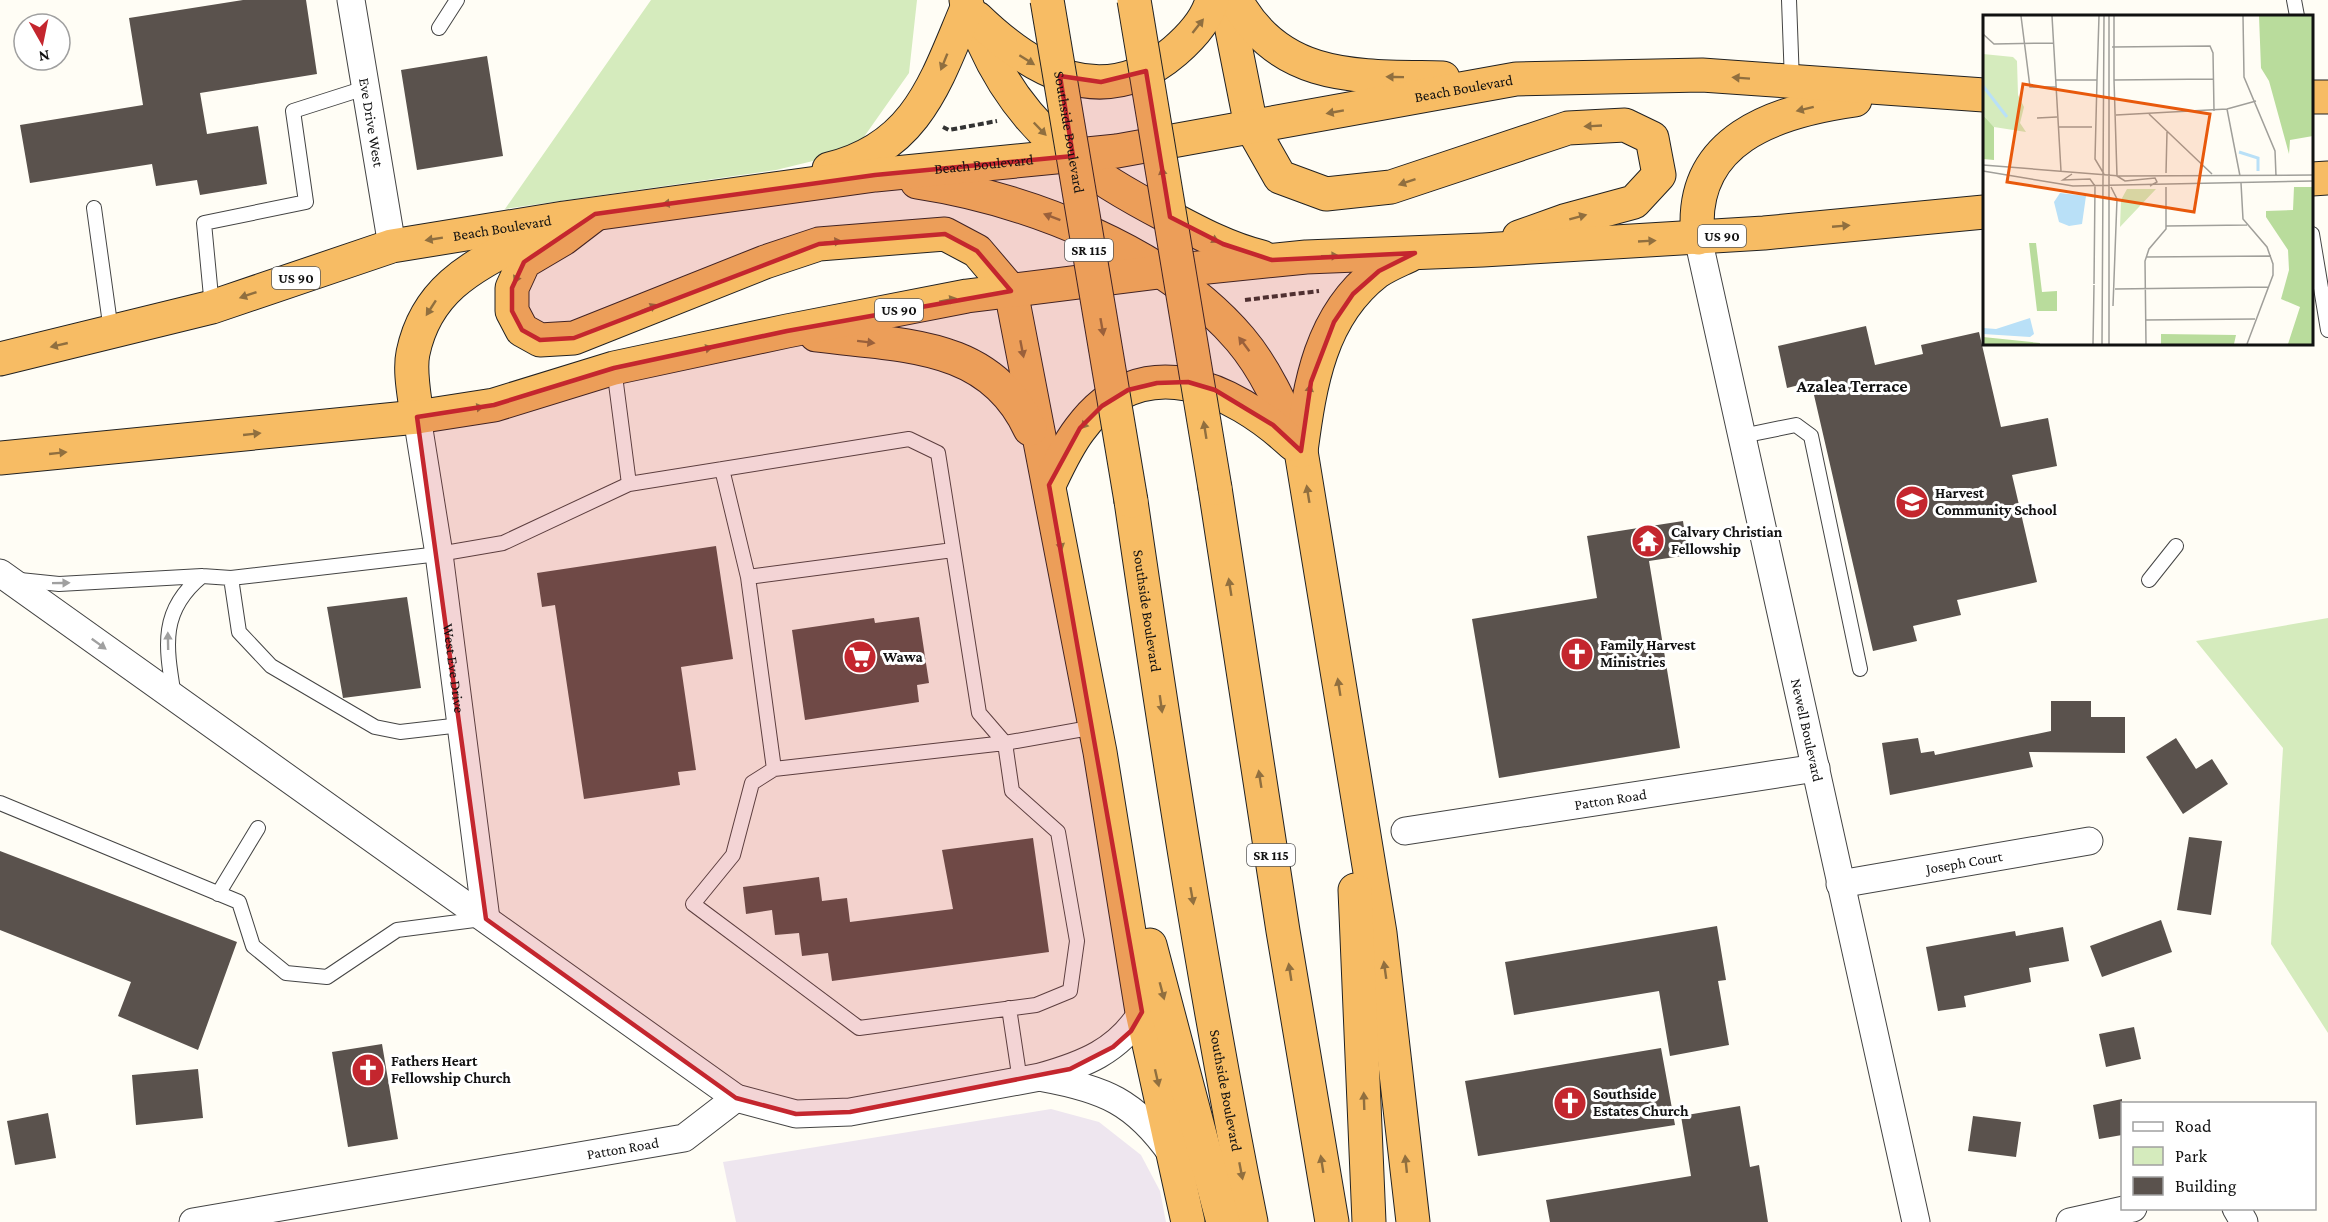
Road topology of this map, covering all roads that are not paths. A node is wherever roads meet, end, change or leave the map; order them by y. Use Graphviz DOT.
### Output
graph roads {
  1 [pos="457,0"];
  2 [pos="1047,0"];
  3 [pos="1134,0"];
  4 [pos="1212,0"];
  5 [pos="1226,0"];
  6 [pos="1236,0"];
  7 [pos="1789,0"];
  8 [pos="2294,0"];
  9 [pos="354,3"];
  10 [pos="966,4"];
  11 [pos="2297,15"];
  12 [pos="439,28"];
  13 [pos="1516,79"];
  14 [pos="1792,82"];
  15 [pos="365,88"];
  16 [pos="1925,92"];
  17 [pos="1983,95"];
  18 [pos="1251,126"];
  19 [pos="1070,156"];
  20 [pos="875,175"];
  21 [pos="2328,178"];
  22 [pos="2313,179"];
  23 [pos="718,196"];
  24 [pos="94,208"];
  25 [pos="1983,212"];
  26 [pos="580,216"];
  27 [pos="1698,238"];
  28 [pos="2313,240"];
  29 [pos="392,246"];
  30 [pos="1483,250"];
  31 [pos="1415,253"];
  32 [pos="1272,260"];
  33 [pos="1159,272"];
  34 [pos="1011,291"];
  35 [pos="212,307"];
  36 [pos="2328,330"];
  37 [pos="787,331"];
  38 [pos="111,333"];
  39 [pos="0,359"];
  40 [pos="614,368"];
  41 [pos="417,417"];
  42 [pos="1742,436"];
  43 [pos="1301,451"];
  44 [pos="0,458"];
  45 [pos="722,469"];
  46 [pos="629,484"];
  47 [pos="1049,485"];
  48 [pos="2176,546"];
  49 [pos="953,550"];
  50 [pos="438,554"];
  51 [pos="2,574"];
  52 [pos="202,576"];
  53 [pos="748,577"];
  54 [pos="231,578"];
  55 [pos="2149,579"];
  56 [pos="1860,669"];
  57 [pos="174,699"];
  58 [pos="461,724"];
  59 [pos="1097,739"];
  60 [pos="1005,743"];
  61 [pos="1348,745"];
  62 [pos="1816,768"];
  63 [pos="774,769"];
  64 [pos="0,802"];
  65 [pos="258,828"];
  66 [pos="1405,831"];
  67 [pos="2089,841"];
  68 [pos="1840,884"];
  69 [pos="218,894"];
  70 [pos="486,919"];
  71 [pos="1009,1008"];
  72 [pos="1142,1011"];
  73 [pos="1030,1079"];
  74 [pos="736,1098"];
  75 [pos="1176,1159"];
  76 [pos="2128,1210"];
  77 [pos="193,1222"];
  78 [pos="1188,1222"];
  79 [pos="1223,1222"];
  80 [pos="1251,1222"];
  81 [pos="1332,1222"];
  82 [pos="1369,1222"];
  83 [pos="1413,1222"];
  84 [pos="1916,1222"];
  85 [pos="2070,1222"];
  1 -- 12 [label="lane"];
  2 -- 80 [label="highway, Southside Boulevard / SR 115, one-way, bridge"];
  81 -- 3 [label="highway, SR 115, one-way, bridge"];
  10 -- 4 [label="highway, one-way"];
  5 -- 18 [label="highway"];
  13 -- 6 [label="highway, one-way"];
  7 -- 14 [label="lane"];
  8 -- 11 [label="lane"];
  9 -- 15 [label="street, Eve Drive West"];
  10 -- 19 [label="highway, one-way"];
  10 -- 23 [label="highway, one-way"];
  14 -- 13 [label="highway, Beach Boulevard / US 90, one-way"];
  13 -- 18 [label="highway, Beach Boulevard / US 90, one-way"];
  14 -- 16 [label="highway, Beach Boulevard / US 90"];
  15 -- 29 [label="street, Eve Drive West"];
  15 -- 35 [label="lane"];
  16 -- 17 [label="highway, Beach Boulevard / US 90"];
  16 -- 27 [label="highway, one-way"];
  18 -- 19 [label="highway, Beach Boulevard / US 90"];
  30 -- 18 [label="highway, one-way"];
  19 -- 20 [label="highway, Beach Boulevard / US 90"];
  19 -- 32 [label="highway, one-way"];
  20 -- 23 [label="highway, Beach Boulevard / US 90"];
  33 -- 20 [label="highway, one-way"];
  21 -- 22 [label="highway"];
  23 -- 26 [label="highway, Beach Boulevard / US 90, one-way"];
  24 -- 38 [label="lane"];
  27 -- 25 [label="highway, US 90, one-way"];
  26 -- 29 [label="highway, Beach Boulevard / US 90, one-way"];
  26 -- 34 [label="highway, one-way"];
  26 -- 41 [label="highway, one-way"];
  30 -- 27 [label="highway, US 90, one-way"];
  27 -- 42 [label="street, Newell Boulevard"];
  28 -- 36 [label="lane"];
  29 -- 35 [label="highway, Beach Boulevard / US 90, one-way"];
  30 -- 31 [label="highway, US 90"];
  32 -- 31 [label="highway, US 90, one-way"];
  43 -- 31 [label="highway, one-way"];
  32 -- 33 [label="highway, US 90"];
  33 -- 34 [label="highway, US 90"];
  43 -- 33 [label="highway, one-way"];
  37 -- 34 [label="highway, US 90, one-way"];
  34 -- 47 [label="highway, one-way"];
  35 -- 38 [label="highway, Beach Boulevard / US 90"];
  40 -- 37 [label="highway, US 90, one-way"];
  37 -- 47 [label="highway, one-way"];
  38 -- 39 [label="highway, Beach Boulevard / US 90, one-way"];
  41 -- 40 [label="highway, US 90, one-way"];
  40 -- 46 [label="lane"];
  44 -- 41 [label="highway, US 90, one-way"];
  41 -- 50 [label="street, West Eve Drive"];
  42 -- 56 [label="lane"];
  42 -- 62 [label="street, Newell Boulevard"];
  43 -- 47 [label="highway, one-way"];
  61 -- 43 [label="highway, one-way"];
  45 -- 46 [label="lane"];
  45 -- 49 [label="lane"];
  45 -- 53 [label="lane"];
  46 -- 50 [label="lane"];
  47 -- 59 [label="highway, one-way"];
  48 -- 55 [label="lane"];
  49 -- 53 [label="lane"];
  49 -- 60 [label="lane"];
  50 -- 54 [label="lane"];
  50 -- 58 [label="street, West Eve Drive"];
  51 -- 52 [label="lane, one-way"];
  51 -- 57 [label="street, one-way"];
  52 -- 54 [label="lane"];
  57 -- 52 [label="lane, one-way"];
  53 -- 63 [label="lane"];
  54 -- 58 [label="lane"];
  57 -- 70 [label="street"];
  58 -- 70 [label="street, West Eve Drive"];
  59 -- 60 [label="lane"];
  59 -- 72 [label="highway"];
  59 -- 79 [label="highway, one-way"];
  60 -- 63 [label="lane"];
  60 -- 71 [label="lane"];
  82 -- 61 [label="highway, one-way"];
  83 -- 61 [label="highway, one-way"];
  62 -- 66 [label="street, Patton Road"];
  62 -- 68 [label="street, Newell Boulevard"];
  63 -- 71 [label="lane"];
  64 -- 69 [label="lane"];
  65 -- 69 [label="lane"];
  67 -- 68 [label="street, Joseph Court"];
  68 -- 84 [label="street, Newell Boulevard"];
  69 -- 70 [label="lane"];
  70 -- 74 [label="street"];
  71 -- 73 [label="lane"];
  72 -- 73 [label="street"];
  72 -- 75 [label="highway, one-way"];
  73 -- 74 [label="street"];
  73 -- 75 [label="street"];
  74 -- 77 [label="street, Patton Road"];
  75 -- 78 [label="highway"];
  76 -- 85 [label="street"];
}
